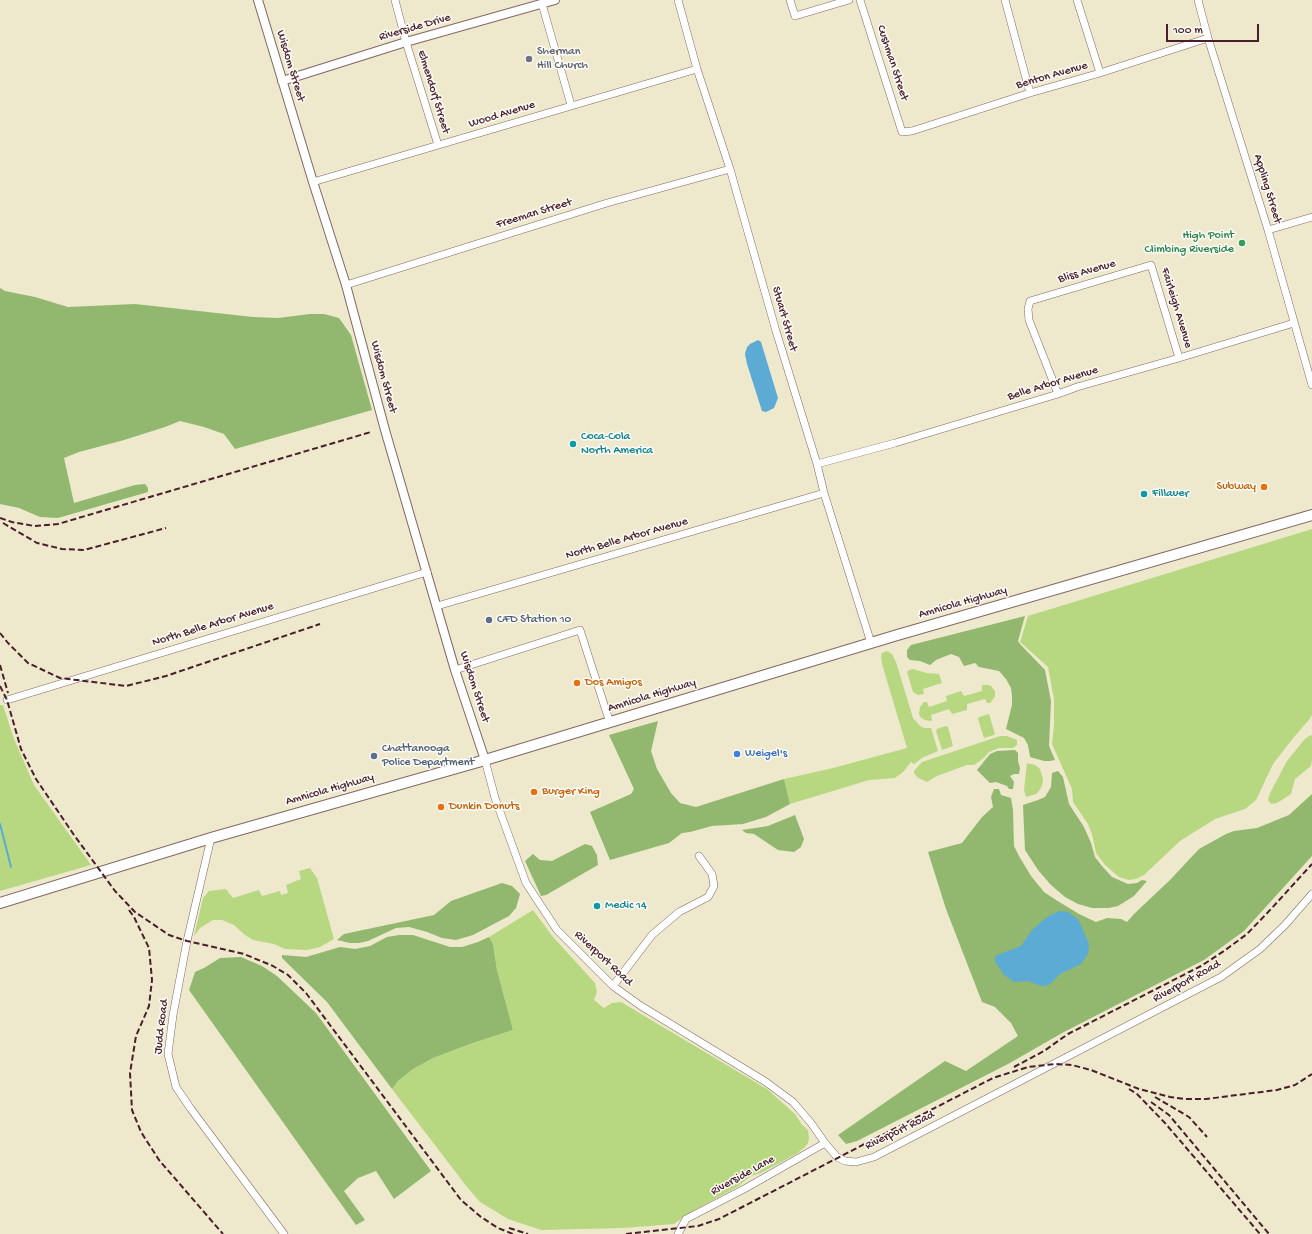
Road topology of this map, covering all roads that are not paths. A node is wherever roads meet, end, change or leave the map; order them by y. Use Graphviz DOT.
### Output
graph roads {
  1 [pos="258,0"];
  2 [pos="395,0"];
  3 [pos="555,0"];
  4 [pos="678,0"];
  5 [pos="790,0"];
  6 [pos="849,0"];
  7 [pos="860,0"];
  8 [pos="1005,0"];
  9 [pos="1077,0"];
  10 [pos="1198,0"];
  11 [pos="541,2"];
  12 [pos="1208,38"];
  13 [pos="406,42"];
  14 [pos="697,69"];
  15 [pos="1100,73"];
  16 [pos="282,81"];
  17 [pos="1030,93"];
  18 [pos="571,105"];
  19 [pos="902,132"];
  20 [pos="438,145"];
  21 [pos="730,169"];
  22 [pos="313,182"];
  23 [pos="1312,217"];
  24 [pos="1268,230"];
  25 [pos="1151,265"];
  26 [pos="346,285"];
  27 [pos="1294,323"];
  28 [pos="1179,358"];
  29 [pos="1312,385"];
  30 [pos="1058,394"];
  31 [pos="817,464"];
  32 [pos="824,493"];
  33 [pos="1312,515"];
  34 [pos="426,572"];
  35 [pos="436,606"];
  36 [pos="871,643"];
  37 [pos="455,670"];
  38 [pos="7,700"];
  39 [pos="610,722"];
  40 [pos="485,760"];
  41 [pos="211,838"];
  42 [pos="699,856"];
  43 [pos="1312,894"];
  44 [pos="0,903"];
  45 [pos="613,986"];
  46 [pos="825,1143"];
  47 [pos="284,1234"];
  48 [pos="678,1234"];
  1 -- 16 [label="street, Wisdom Street"];
  2 -- 13 [label="street, Elmendorf Street"];
  3 -- 11 [label="street, Riverside Drive"];
  4 -- 14 [label="street, Stuart Street"];
  5 -- 6 [label="street"];
  7 -- 19 [label="street, Cushman Street"];
  8 -- 17 [label="street"];
  9 -- 15 [label="street"];
  10 -- 12 [label="street, Appling Street"];
  11 -- 13 [label="street, Riverside Drive"];
  11 -- 18 [label="street"];
  12 -- 15 [label="street, Benton Avenue"];
  12 -- 24 [label="street, Appling Street"];
  13 -- 16 [label="street, Riverside Drive"];
  13 -- 20 [label="street, Elmendorf Street"];
  14 -- 18 [label="street, Wood Avenue"];
  14 -- 21 [label="street, Stuart Street"];
  15 -- 17 [label="street, Benton Avenue"];
  16 -- 22 [label="street, Wisdom Street"];
  17 -- 19 [label="street, Benton Avenue"];
  18 -- 20 [label="street, Wood Avenue"];
  20 -- 22 [label="street, Wood Avenue"];
  21 -- 26 [label="street, Freeman Street"];
  21 -- 31 [label="street, Stuart Street"];
  22 -- 26 [label="street, Wisdom Street"];
  23 -- 24 [label="street"];
  24 -- 27 [label="street, Appling Street"];
  25 -- 28 [label="street, Fairleigh Avenue"];
  25 -- 30 [label="street, Bliss Avenue"];
  26 -- 34 [label="street, Wisdom Street"];
  27 -- 28 [label="street, Belle Arbor Avenue"];
  27 -- 29 [label="street, Appling Street"];
  28 -- 30 [label="street, Belle Arbor Avenue"];
  30 -- 31 [label="street, Belle Arbor Avenue"];
  31 -- 32 [label="street, Stuart Street"];
  32 -- 35 [label="street, North Belle Arbor Avenue"];
  32 -- 36 [label="street, Stuart Street"];
  33 -- 36 [label="main road, Amnicola Highway"];
  34 -- 35 [label="street, Wisdom Street"];
  34 -- 38 [label="street, North Belle Arbor Avenue"];
  35 -- 37 [label="street, Wisdom Street"];
  36 -- 39 [label="main road, Amnicola Highway"];
  37 -- 39 [label="street"];
  37 -- 40 [label="street, Wisdom Street"];
  39 -- 40 [label="main road, Amnicola Highway"];
  40 -- 41 [label="main road, Amnicola Highway"];
  40 -- 45 [label="street, Riverport Road"];
  41 -- 44 [label="main road, Amnicola Highway"];
  41 -- 47 [label="street, Judd Road"];
  42 -- 45 [label="street"];
  43 -- 46 [label="street, Riverport Road"];
  45 -- 46 [label="street, Riverport Road"];
  46 -- 48 [label="street, Riverside Lane"];
}
